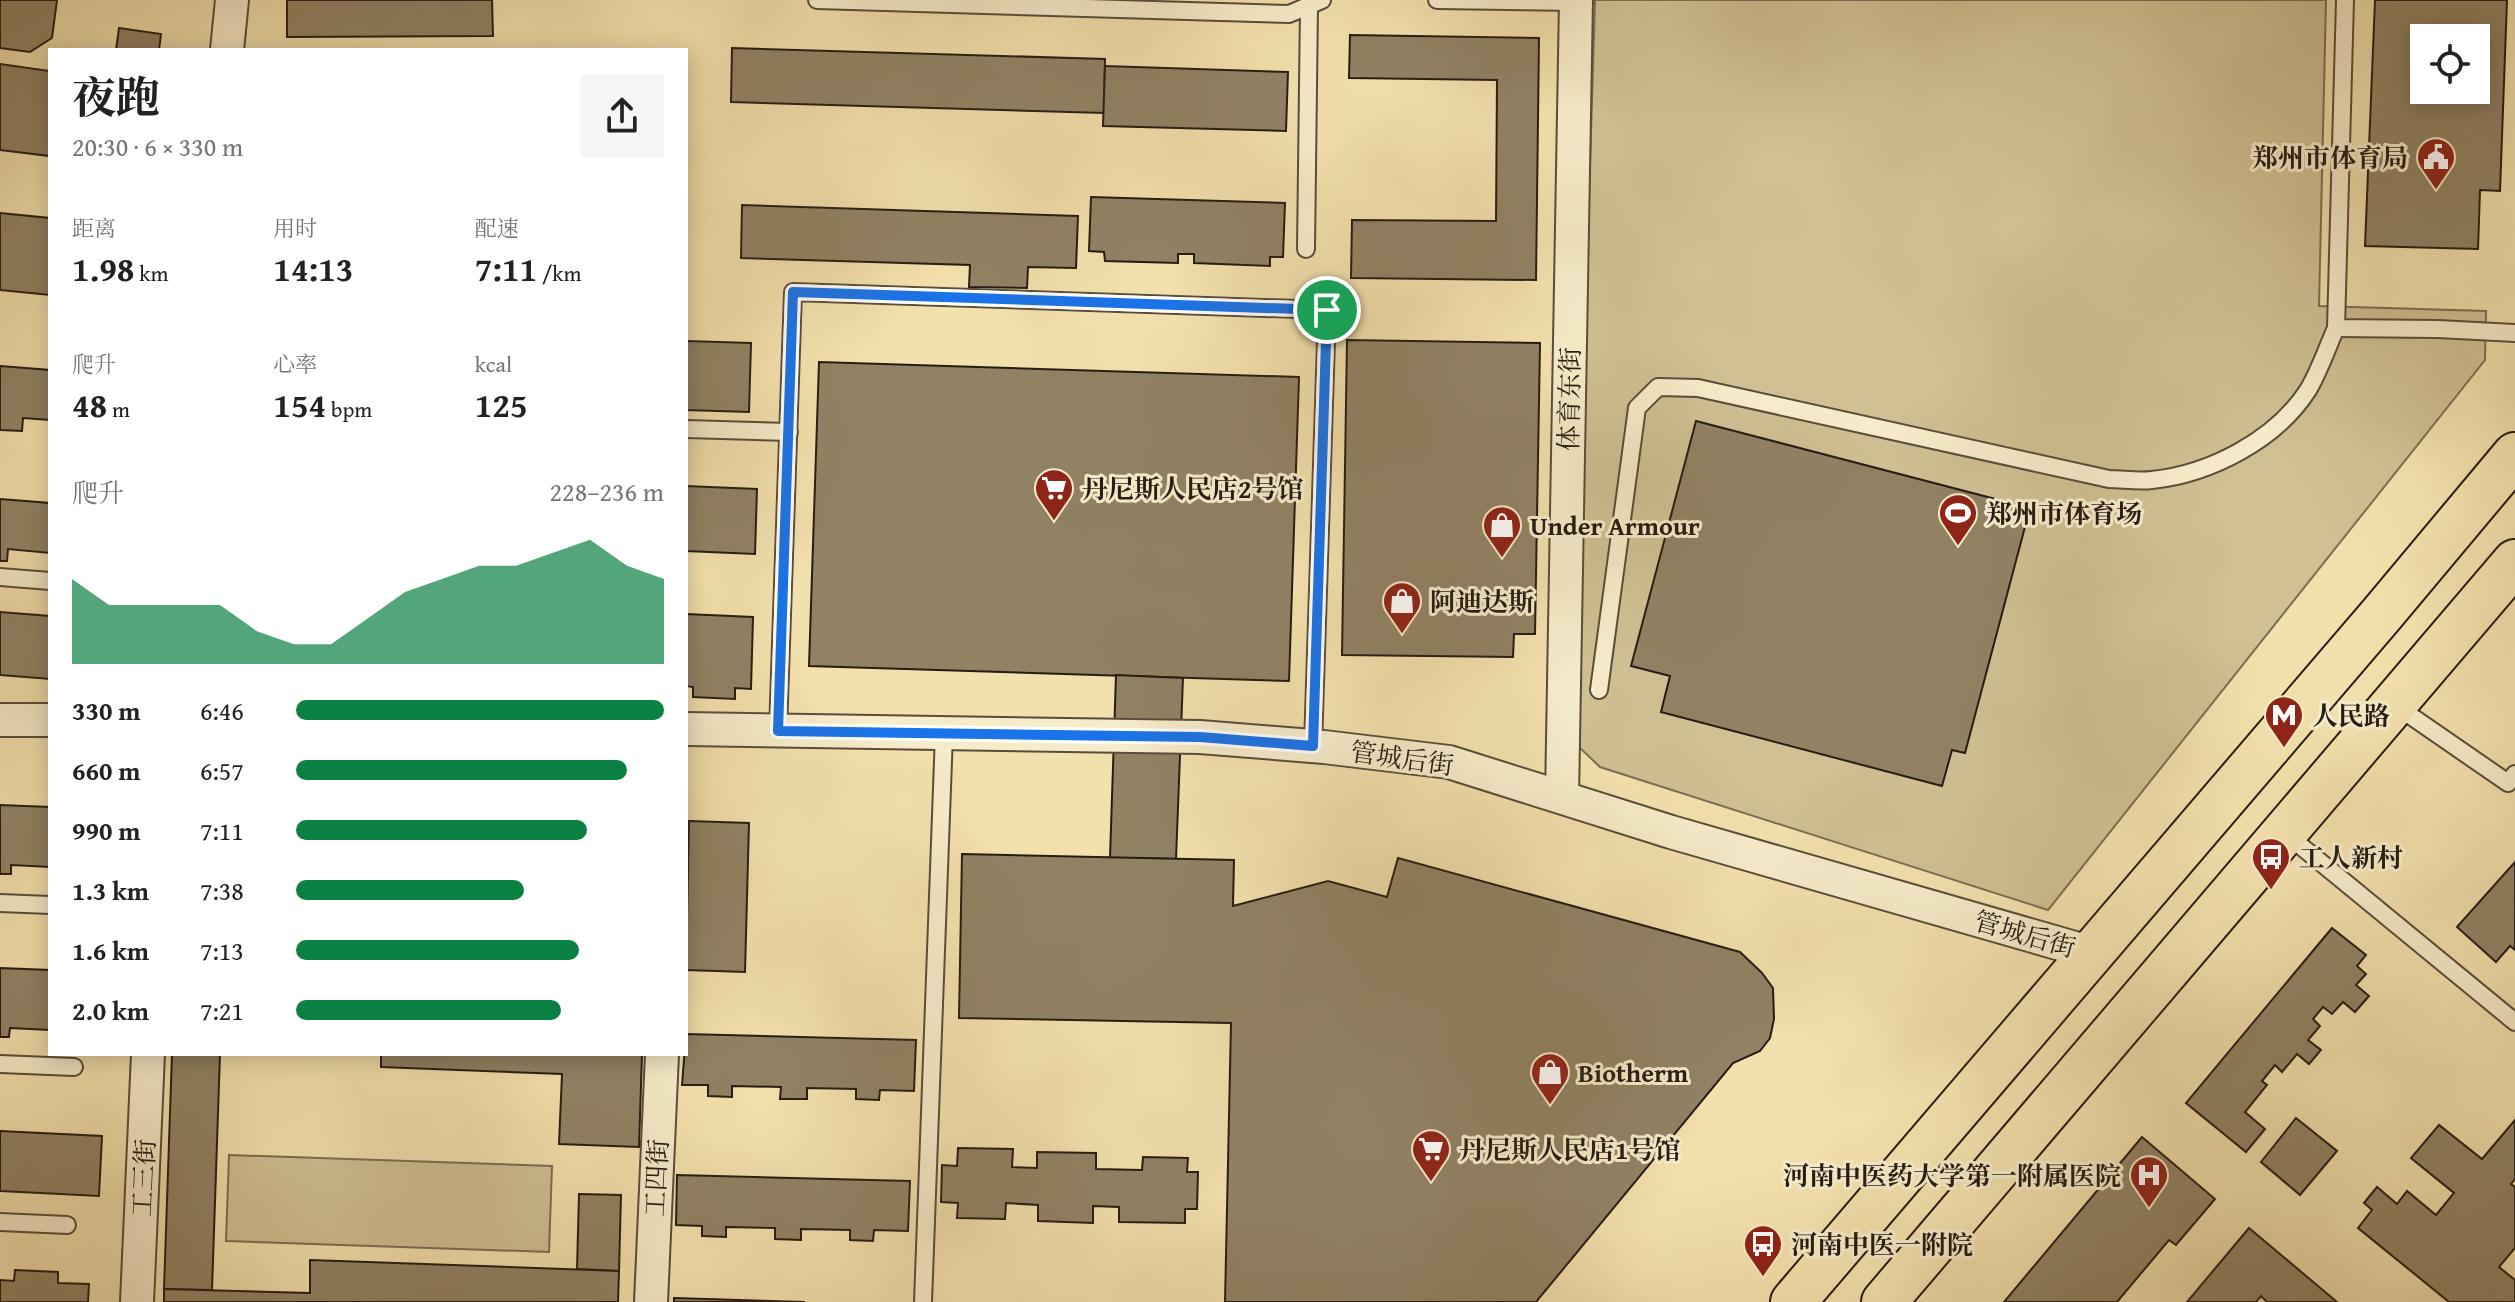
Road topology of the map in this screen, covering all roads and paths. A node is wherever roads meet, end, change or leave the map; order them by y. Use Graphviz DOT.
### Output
graph roads {
  1 [pos="232,0"];
  2 [pos="817,0"];
  3 [pos="1437,0"];
  4 [pos="2345,0"];
  5 [pos="1576,1"];
  6 [pos="1316,3"];
  7 [pos="227,48"];
  8 [pos="1306,249"];
  9 [pos="2336,328"];
  10 [pos="2515,333"];
  11 [pos="688,429"];
  12 [pos="789,432"];
  13 [pos="2515,455"];
  14 [pos="2515,562"];
  15 [pos="0,577"];
  16 [pos="48,581"];
  17 [pos="1599,690"];
  18 [pos="2395,705"];
  19 [pos="0,720"];
  20 [pos="48,720"];
  21 [pos="688,729"];
  22 [pos="778,731"];
  23 [pos="944,734"];
  24 [pos="1313,746"];
  25 [pos="2515,774"];
  26 [pos="1562,797"];
  27 [pos="2285,833"];
  28 [pos="0,903"];
  29 [pos="48,905"];
  30 [pos="2092,953"];
  31 [pos="2515,1022"];
  32 [pos="148,1056"];
  33 [pos="662,1056"];
  34 [pos="0,1064"];
  35 [pos="74,1067"];
  36 [pos="0,1222"];
  37 [pos="67,1225"];
  38 [pos="137,1302"];
  39 [pos="651,1302"];
  40 [pos="923,1302"];
  41 [pos="1793,1302"];
  42 [pos="1884,1302"];
  1 -- 7 [label="street"];
  2 -- 6 [label="lane"];
  3 -- 5 [label="lane"];
  4 -- 9 [label="lane"];
  5 -- 26 [label="street, 体育东街"];
  6 -- 8 [label="lane"];
  9 -- 10 [label="lane"];
  9 -- 17 [label="lane"];
  11 -- 12 [label="lane"];
  12 -- 22 [label="lane"];
  12 -- 24 [label="lane"];
  13 -- 30 [label="main road"];
  14 -- 18 [label="main road"];
  15 -- 16 [label="lane"];
  18 -- 25 [label="lane"];
  18 -- 27 [label="main road"];
  19 -- 20 [label="street"];
  21 -- 22 [label="street, 管城后街"];
  22 -- 23 [label="street, 管城后街"];
  23 -- 24 [label="street, 管城后街"];
  23 -- 40 [label="lane"];
  24 -- 26 [label="street, 管城后街"];
  26 -- 30 [label="street, 管城后街"];
  27 -- 31 [label="lane"];
  27 -- 42 [label="main road"];
  28 -- 29 [label="lane"];
  30 -- 41 [label="main road"];
  32 -- 38 [label="street, 工三街"];
  33 -- 39 [label="street, 工四街"];
  34 -- 35 [label="lane"];
  36 -- 37 [label="lane"];
}
